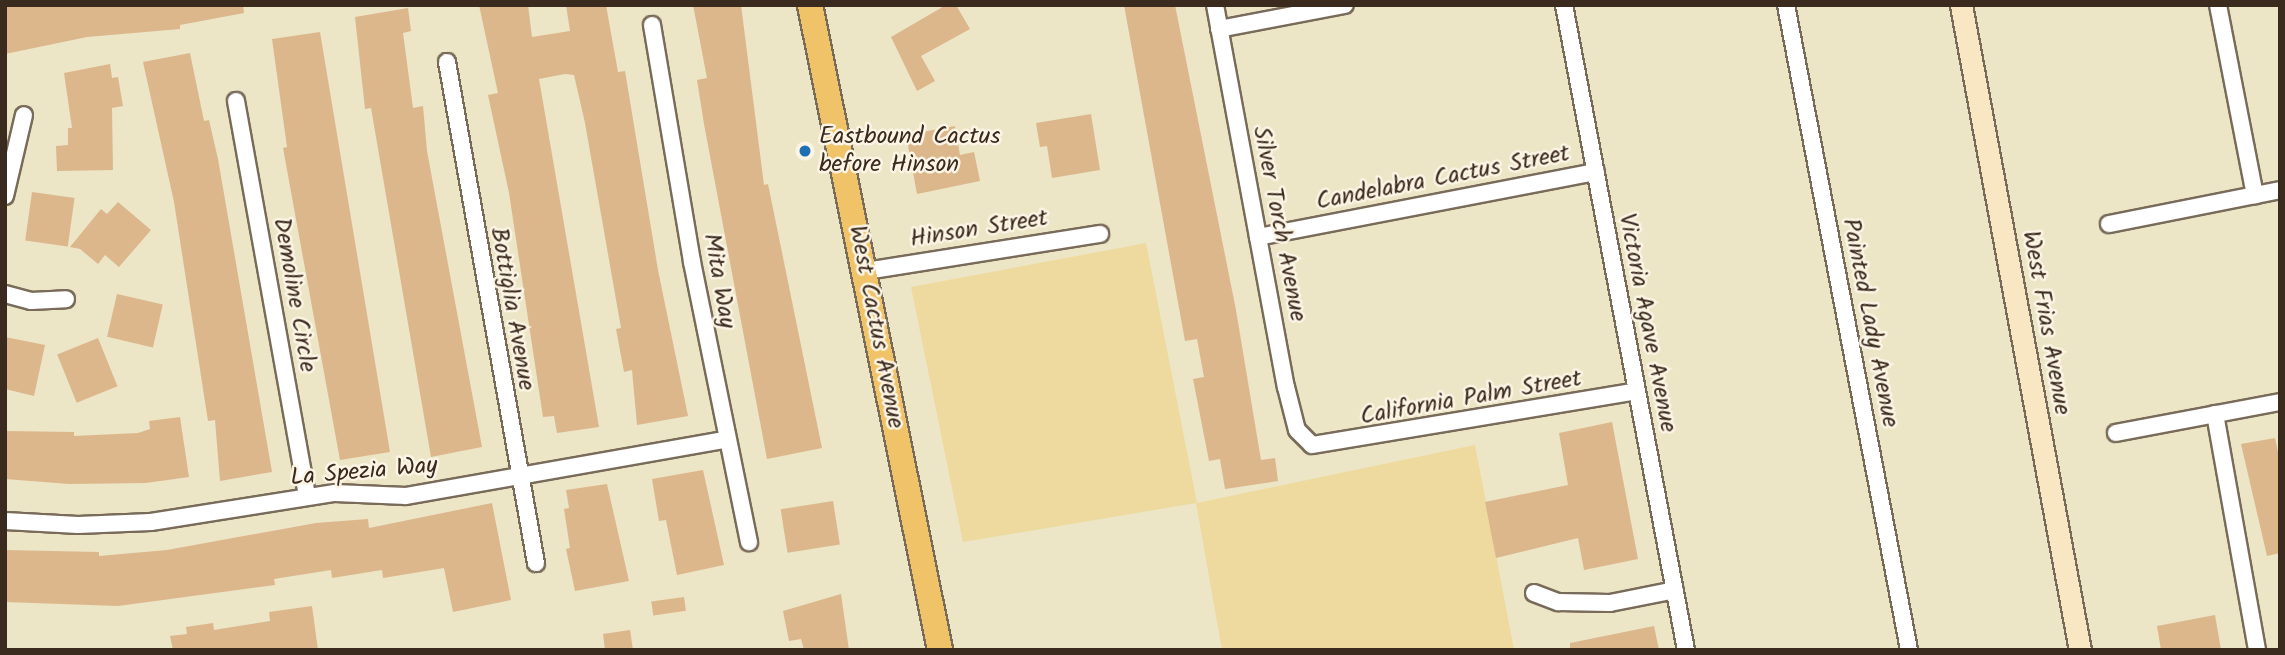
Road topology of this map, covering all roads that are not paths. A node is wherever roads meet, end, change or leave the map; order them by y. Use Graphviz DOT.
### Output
graph roads {
  1 [pos="810,5"];
  2 [pos="1215,5"];
  3 [pos="1345,5"];
  4 [pos="1564,5"];
  5 [pos="1786,5"];
  6 [pos="1961,5"];
  7 [pos="2218,5"];
  8 [pos="652,25"];
  9 [pos="1219,29"];
  10 [pos="447,62"];
  11 [pos="236,101"];
  12 [pos="24,115"];
  13 [pos="1595,172"];
  14 [pos="2280,190"];
  15 [pos="2255,195"];
  16 [pos="5,196"];
  17 [pos="2109,224"];
  18 [pos="1100,234"];
  19 [pos="1258,237"];
  20 [pos="866,271"];
  21 [pos="5,294"];
  22 [pos="66,299"];
  23 [pos="1637,391"];
  24 [pos="2280,402"];
  25 [pos="2215,414"];
  26 [pos="2116,433"];
  27 [pos="725,440"];
  28 [pos="1312,445"];
  29 [pos="518,475"];
  30 [pos="307,497"];
  31 [pos="5,520"];
  32 [pos="749,542"];
  33 [pos="537,563"];
  34 [pos="1675,590"];
  35 [pos="1534,593"];
  36 [pos="940,650"];
  37 [pos="1686,650"];
  38 [pos="1909,650"];
  39 [pos="2080,650"];
  40 [pos="2257,650"];
  1 -- 20 [label="main road, West Cactus Avenue"];
  2 -- 9 [label="street, Silver Torch Avenue"];
  3 -- 9 [label="street"];
  4 -- 13 [label="street, Victoria Agave Avenue"];
  5 -- 38 [label="street, Painted Lady Avenue"];
  6 -- 39 [label="street, West Frias Avenue"];
  7 -- 15 [label="street"];
  8 -- 27 [label="street, Mita Way"];
  9 -- 19 [label="street, Silver Torch Avenue"];
  10 -- 29 [label="street, Bottiglia Avenue"];
  11 -- 30 [label="street, Demoline Circle"];
  12 -- 16 [label="street"];
  13 -- 19 [label="street, Candelabra Cactus Street"];
  13 -- 23 [label="street, Victoria Agave Avenue"];
  14 -- 15 [label="street"];
  15 -- 17 [label="street"];
  18 -- 20 [label="street, Hinson Street"];
  19 -- 28 [label="street, Silver Torch Avenue"];
  20 -- 36 [label="main road, West Cactus Avenue"];
  21 -- 22 [label="street"];
  23 -- 28 [label="street, California Palm Street"];
  23 -- 34 [label="street, Victoria Agave Avenue"];
  24 -- 25 [label="street"];
  25 -- 26 [label="street"];
  25 -- 40 [label="street"];
  27 -- 29 [label="street, La Spezia Way"];
  27 -- 32 [label="street, Mita Way"];
  29 -- 30 [label="street, La Spezia Way"];
  29 -- 33 [label="street, Bottiglia Avenue"];
  30 -- 31 [label="street, La Spezia Way"];
  34 -- 35 [label="street"];
  34 -- 37 [label="street, Victoria Agave Avenue"];
}
